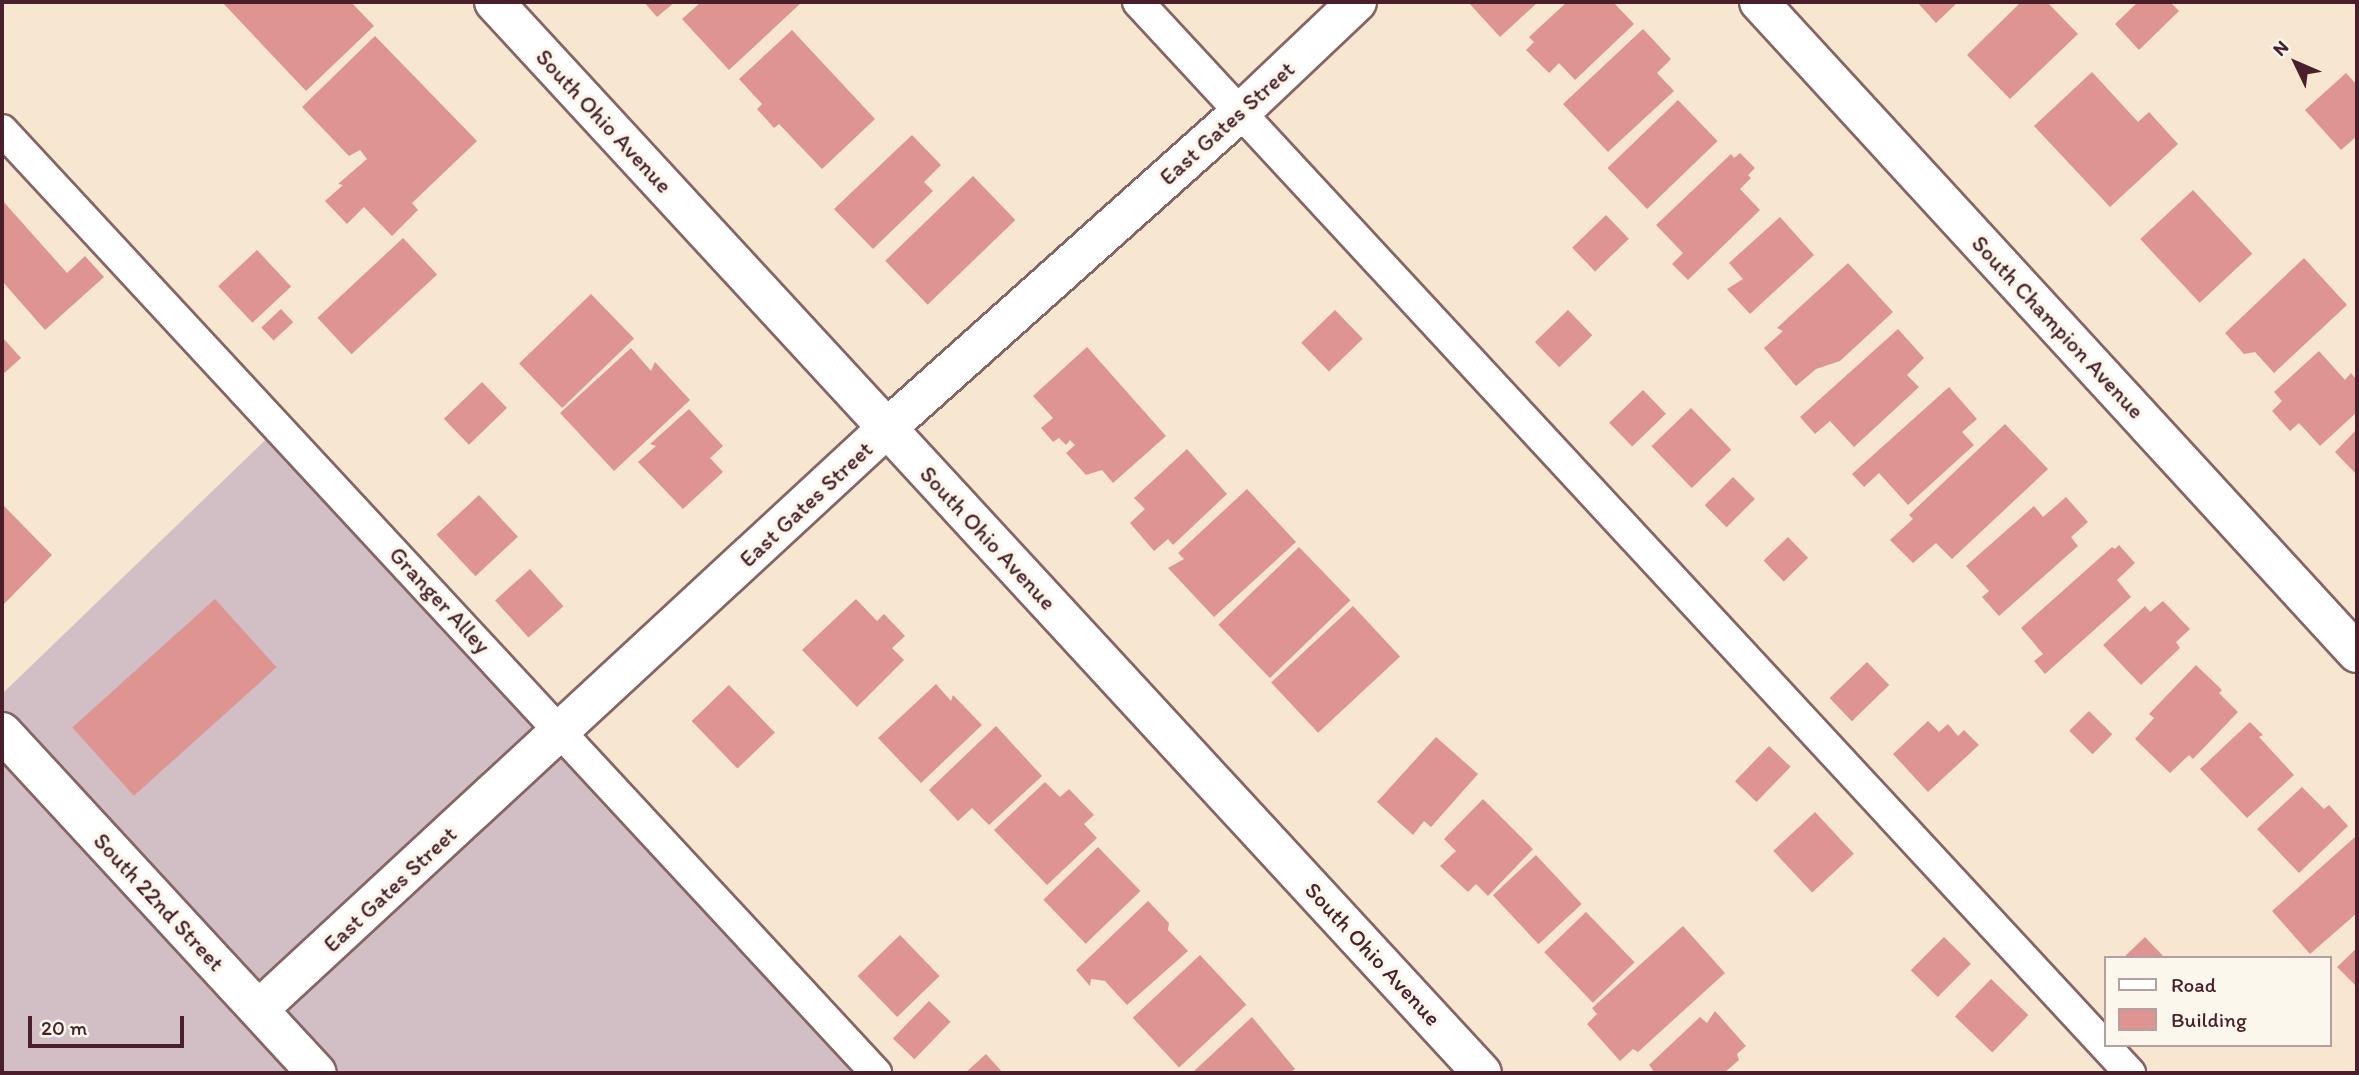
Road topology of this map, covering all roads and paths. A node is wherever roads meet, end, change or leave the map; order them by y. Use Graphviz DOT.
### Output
graph roads {
  1 [pos="494,2"];
  2 [pos="1138,2"];
  3 [pos="1357,2"];
  4 [pos="1759,2"];
  5 [pos="1241,112"];
  6 [pos="2,130"];
  7 [pos="887,429"];
  8 [pos="2357,653"];
  9 [pos="562,731"];
  10 [pos="2,732"];
  11 [pos="259,1010"];
  12 [pos="2104,1045"];
  13 [pos="2106,1047"];
  14 [pos="317,1073"];
  15 [pos="876,1073"];
  16 [pos="1482,1073"];
  17 [pos="2130,1073"];
  1 -- 7 [label="street, South Ohio Avenue"];
  2 -- 5 [label="lane"];
  3 -- 5 [label="street, East Gates Street"];
  4 -- 8 [label="street, South Champion Avenue"];
  5 -- 7 [label="street, East Gates Street"];
  5 -- 12 [label="lane"];
  6 -- 9 [label="lane, Granger Alley"];
  7 -- 9 [label="street, East Gates Street"];
  7 -- 16 [label="street, South Ohio Avenue"];
  9 -- 11 [label="street, East Gates Street"];
  9 -- 15 [label="lane, Granger Alley"];
  10 -- 11 [label="street, South 22nd Street"];
  11 -- 14 [label="street, South 22nd Street"];
  13 -- 17 [label="lane"];
}
